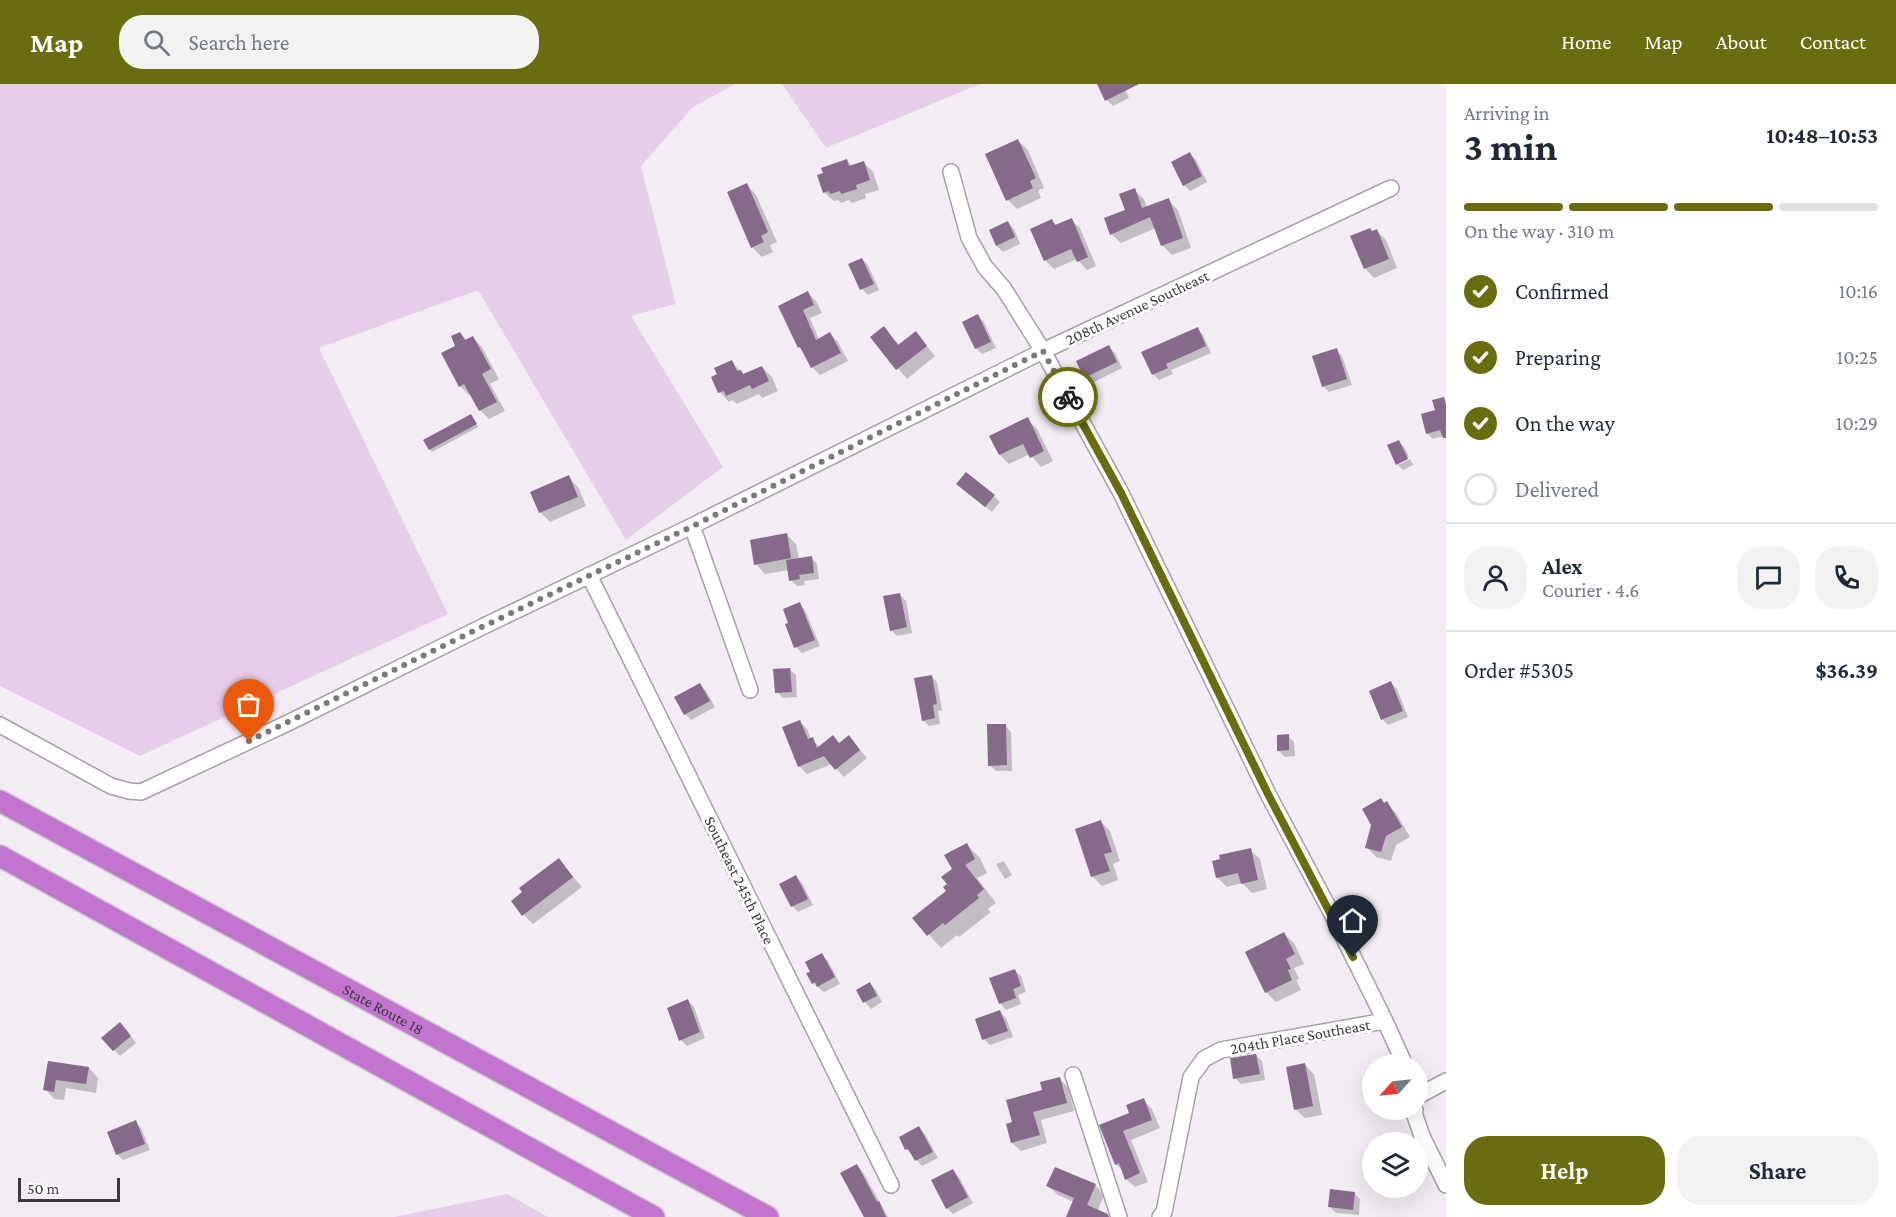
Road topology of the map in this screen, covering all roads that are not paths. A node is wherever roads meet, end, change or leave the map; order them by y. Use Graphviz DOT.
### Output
graph roads {
  1 [pos="951,172"];
  2 [pos="1391,188"];
  3 [pos="1043,351"];
  4 [pos="693,526"];
  5 [pos="589,575"];
  6 [pos="750,690"];
  7 [pos="0,724"];
  8 [pos="0,801"];
  9 [pos="0,856"];
  10 [pos="1385,1021"];
  11 [pos="1400,1054"];
  12 [pos="1072,1075"];
  13 [pos="1446,1081"];
  14 [pos="1428,1091"];
  15 [pos="1418,1120"];
  16 [pos="891,1185"];
  17 [pos="1446,1185"];
  18 [pos="654,1217"];
  19 [pos="768,1217"];
  20 [pos="1119,1217"];
  21 [pos="1160,1217"];
  1 -- 3 [label="street"];
  2 -- 3 [label="street, 208th Avenue Southeast"];
  3 -- 4 [label="street, 208th Avenue Southeast"];
  3 -- 10 [label="street"];
  4 -- 5 [label="street, 208th Avenue Southeast"];
  4 -- 6 [label="street"];
  5 -- 7 [label="street, 208th Avenue Southeast"];
  5 -- 16 [label="street, Southeast 245th Place"];
  8 -- 19 [label="highway, State Route 18"];
  9 -- 18 [label="highway"];
  10 -- 11 [label="street"];
  10 -- 21 [label="street, 204th Place Southeast"];
  12 -- 20 [label="street"];
  13 -- 14 [label="street"];
  15 -- 17 [label="street"];
}
